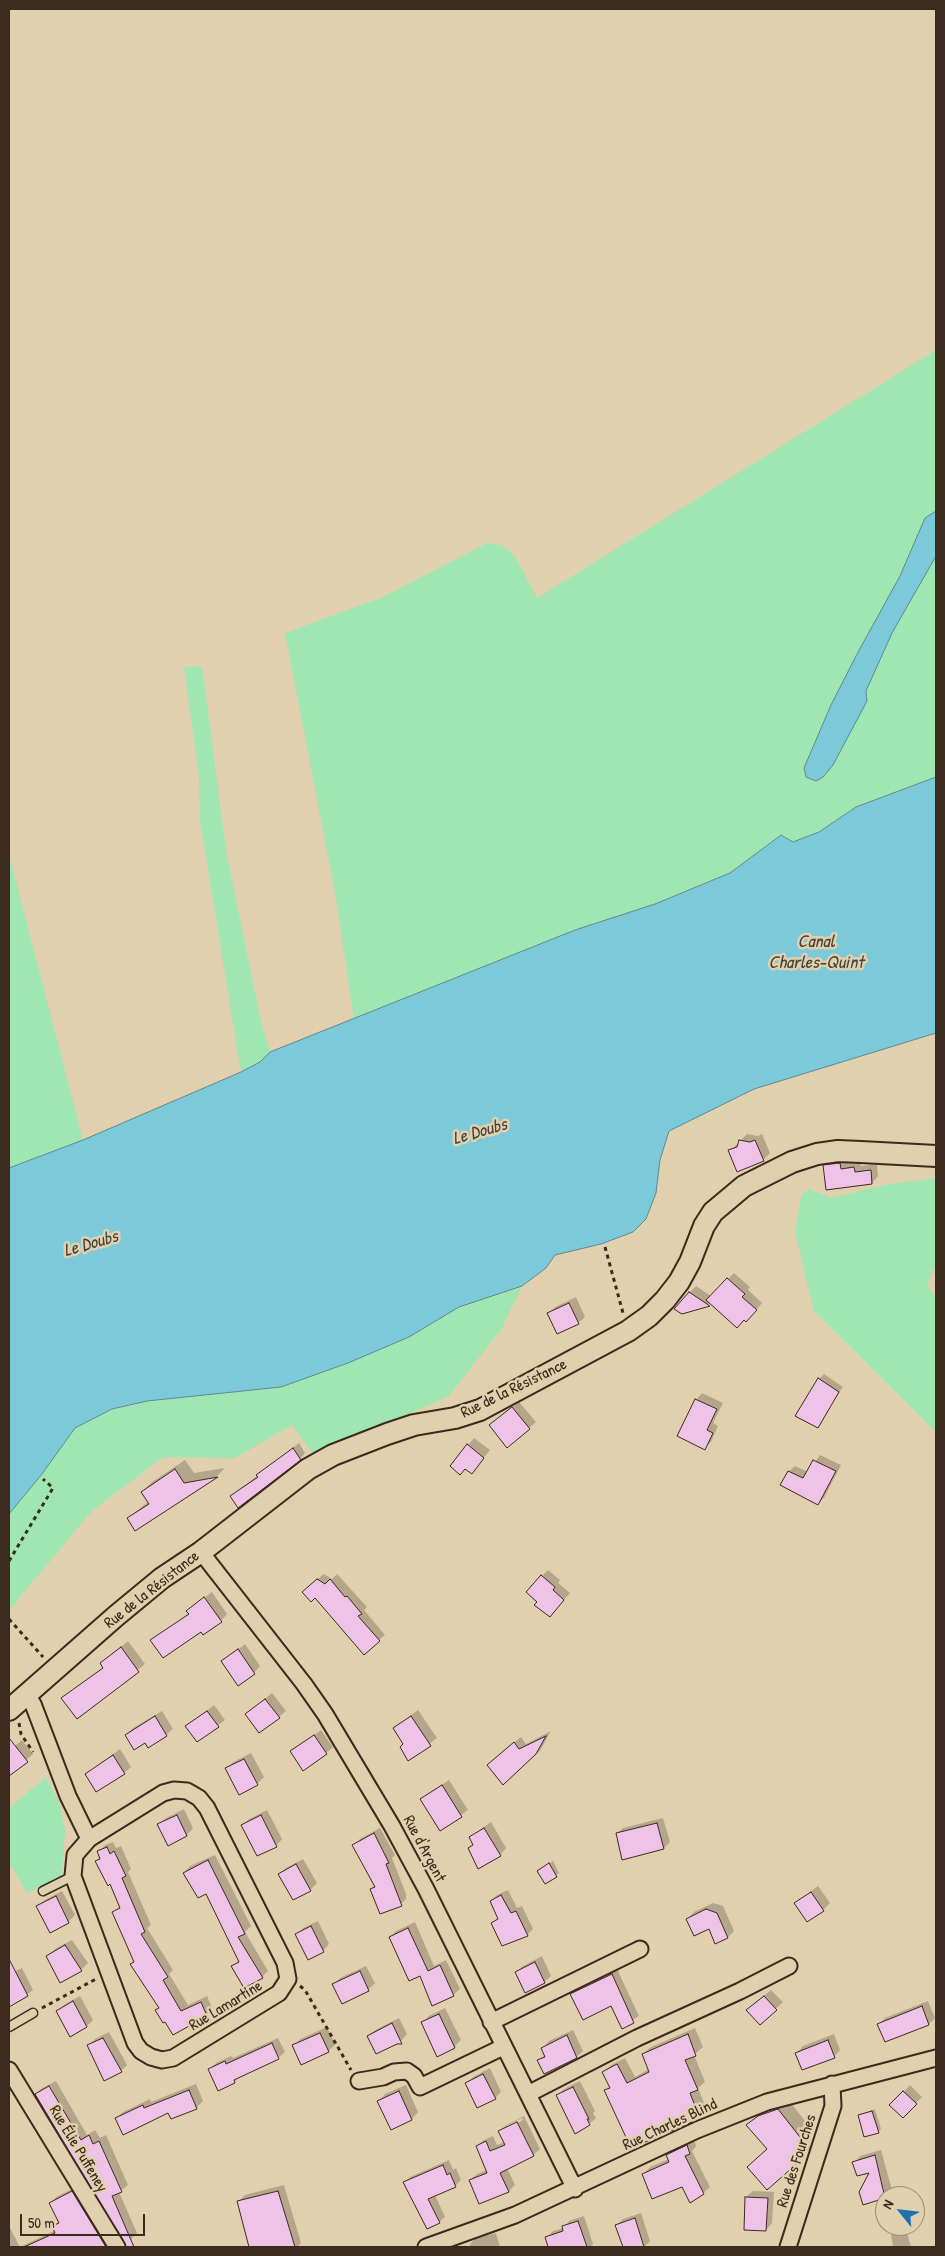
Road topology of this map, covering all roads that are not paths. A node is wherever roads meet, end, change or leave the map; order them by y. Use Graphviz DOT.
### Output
graph roads {
  1 [pos="936,1156"];
  2 [pos="201,1552"];
  3 [pos="26,1695"];
  4 [pos="9,1710"];
  5 [pos="89,1839"];
  6 [pos="73,1876"];
  7 [pos="43,1891"];
  8 [pos="640,1949"];
  9 [pos="789,1966"];
  10 [pos="33,2013"];
  11 [pos="491,2022"];
  12 [pos="9,2027"];
  13 [pos="503,2047"];
  14 [pos="936,2058"];
  15 [pos="9,2070"];
  16 [pos="359,2081"];
  17 [pos="832,2084"];
  18 [pos="528,2094"];
  19 [pos="575,2189"];
  20 [pos="117,2247"];
  21 [pos="426,2247"];
  22 [pos="788,2247"];
  1 -- 2 [label="street, Rue de la Résistance"];
  2 -- 3 [label="street, Rue de la Résistance"];
  2 -- 11 [label="street, Rue d'Argent"];
  3 -- 4 [label="street, Rue de la Résistance"];
  3 -- 5 [label="street"];
  5 -- 6 [label="street"];
  5 -- 6 [label="street, Rue Lamartine"];
  6 -- 7 [label="lane"];
  8 -- 11 [label="street"];
  9 -- 18 [label="street"];
  10 -- 12 [label="lane"];
  11 -- 13 [label="street, Rue d'Argent"];
  13 -- 16 [label="street"];
  13 -- 18 [label="street, Rue d'Argent"];
  14 -- 17 [label="street, Rue Charles Blind"];
  15 -- 20 [label="street, Rue Élie Puffeney"];
  17 -- 19 [label="street, Rue Charles Blind"];
  17 -- 22 [label="street, Rue des Fourches"];
  18 -- 19 [label="street, Rue d'Argent"];
  19 -- 21 [label="street, Rue Charles Blind"];
}
